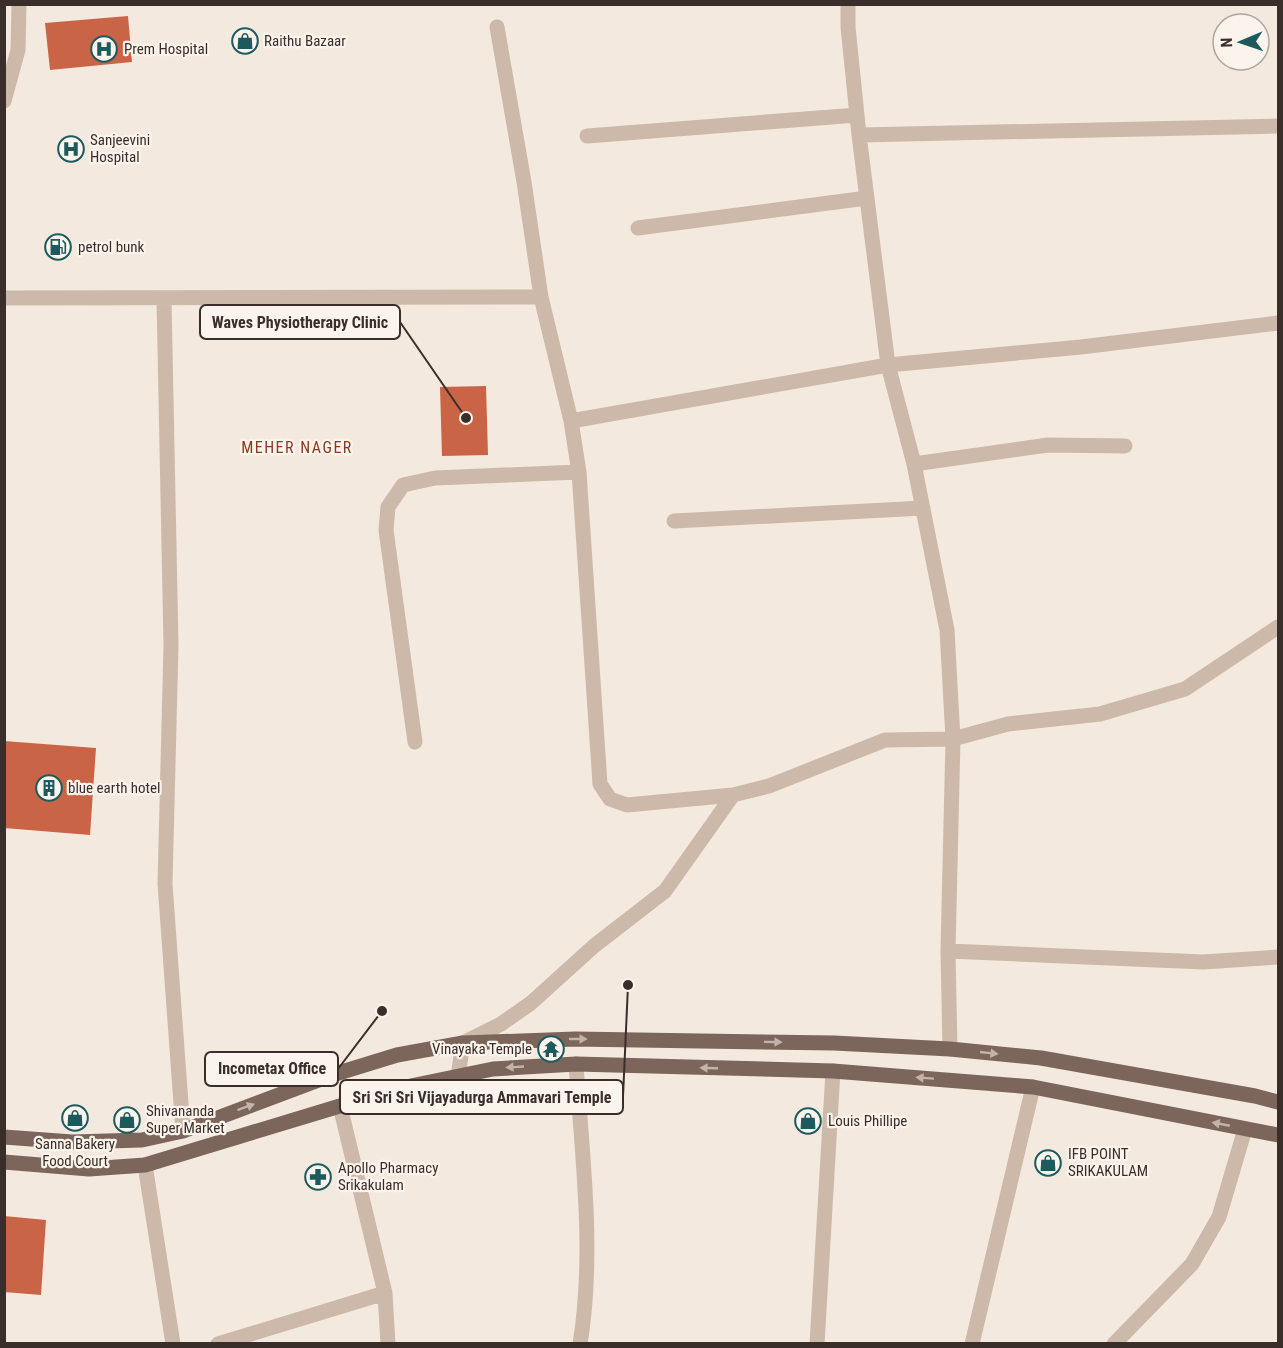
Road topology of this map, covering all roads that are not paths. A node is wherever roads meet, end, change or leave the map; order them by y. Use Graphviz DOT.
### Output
graph roads {
  1 [pos="19,4"];
  2 [pos="848,4"];
  3 [pos="497,27"];
  4 [pos="4,101"];
  5 [pos="857,114"];
  6 [pos="1278,126"];
  7 [pos="859,135"];
  8 [pos="587,136"];
  9 [pos="867,198"];
  10 [pos="638,228"];
  11 [pos="541,297"];
  12 [pos="4,298"];
  13 [pos="164,299"];
  14 [pos="1278,323"];
  15 [pos="888,364"];
  16 [pos="571,421"];
  17 [pos="1125,446"];
  18 [pos="914,464"];
  19 [pos="579,472"];
  20 [pos="923,508"];
  21 [pos="674,521"];
  22 [pos="1278,627"];
  23 [pos="952,740"];
  24 [pos="416,742"];
  25 [pos="734,795"];
  26 [pos="948,951"];
  27 [pos="1278,957"];
  28 [pos="463,1043"];
  29 [pos="950,1049"];
  30 [pos="576,1064"];
  31 [pos="833,1071"];
  32 [pos="458,1076"];
  33 [pos="1034,1087"];
  34 [pos="1278,1102"];
  35 [pos="340,1106"];
  36 [pos="1245,1129"];
  37 [pos="183,1131"];
  38 [pos="1278,1135"];
  39 [pos="4,1137"];
  40 [pos="4,1162"];
  41 [pos="145,1165"];
  42 [pos="385,1293"];
  43 [pos="1115,1343"];
  44 [pos="173,1344"];
  45 [pos="218,1344"];
  46 [pos="388,1344"];
  47 [pos="580,1344"];
  48 [pos="817,1344"];
  49 [pos="972,1344"];
  1 -- 4 [label="street"];
  2 -- 5 [label="street"];
  3 -- 11 [label="street"];
  5 -- 7 [label="street"];
  5 -- 8 [label="street"];
  6 -- 7 [label="street"];
  7 -- 9 [label="street"];
  9 -- 10 [label="street"];
  9 -- 15 [label="street"];
  11 -- 13 [label="street"];
  11 -- 16 [label="street"];
  12 -- 13 [label="street"];
  13 -- 37 [label="street"];
  14 -- 15 [label="street"];
  15 -- 16 [label="street"];
  15 -- 18 [label="street"];
  16 -- 19 [label="street"];
  17 -- 18 [label="street"];
  18 -- 20 [label="street"];
  19 -- 24 [label="street"];
  19 -- 25 [label="street"];
  20 -- 21 [label="street"];
  20 -- 23 [label="street"];
  22 -- 23 [label="street"];
  23 -- 25 [label="street"];
  23 -- 26 [label="street"];
  25 -- 28 [label="street"];
  26 -- 27 [label="street"];
  26 -- 29 [label="street"];
  28 -- 29 [label="main road, one-way"];
  28 -- 32 [label="street"];
  37 -- 28 [label="main road, one-way"];
  29 -- 34 [label="main road, one-way"];
  31 -- 30 [label="main road, one-way"];
  30 -- 32 [label="main road, one-way"];
  30 -- 47 [label="street"];
  33 -- 31 [label="main road, one-way"];
  31 -- 48 [label="street"];
  32 -- 35 [label="main road"];
  36 -- 33 [label="main road, one-way"];
  33 -- 49 [label="street"];
  35 -- 41 [label="main road"];
  35 -- 42 [label="street"];
  36 -- 38 [label="main road"];
  36 -- 43 [label="street"];
  37 -- 39 [label="main road"];
  40 -- 41 [label="main road"];
  41 -- 44 [label="street"];
  42 -- 45 [label="street"];
  42 -- 46 [label="street"];
}
